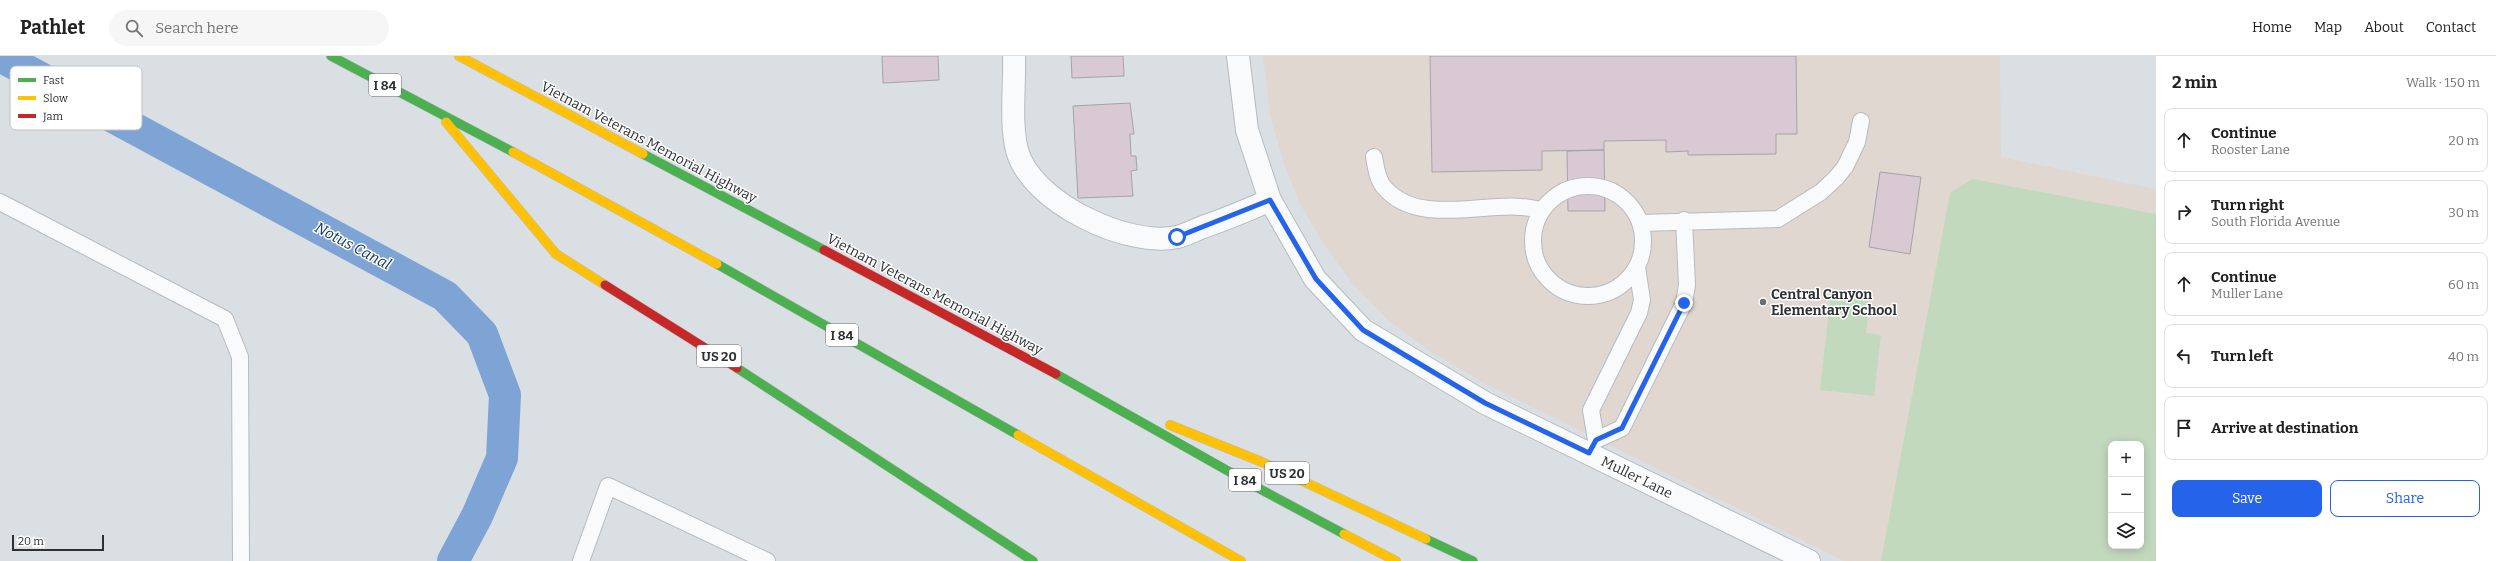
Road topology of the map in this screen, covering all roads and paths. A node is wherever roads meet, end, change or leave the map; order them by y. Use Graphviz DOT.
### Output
graph roads {
  1 [pos="331,56"];
  2 [pos="459,56"];
  3 [pos="1014,56"];
  4 [pos="1238,56"];
  5 [pos="439,114"];
  6 [pos="1860,122"];
  7 [pos="1374,157"];
  8 [pos="1270,200"];
  9 [pos="0,202"];
  10 [pos="1542,210"];
  11 [pos="1684,220"];
  12 [pos="1641,223"];
  13 [pos="1637,267"];
  14 [pos="1097,396"];
  15 [pos="1592,446"];
  16 [pos="241,561"];
  17 [pos="581,561"];
  18 [pos="767,561"];
  19 [pos="1033,561"];
  20 [pos="1242,561"];
  21 [pos="1396,561"];
  22 [pos="1473,561"];
  23 [pos="1809,561"];
  1 -- 5 [label="highway, I 84"];
  2 -- 14 [label="highway, Vietnam Veterans Memorial Highway / I 84"];
  3 -- 8 [label="street"];
  4 -- 8 [label="street, Muller Lane"];
  5 -- 19 [label="highway, US 20"];
  5 -- 20 [label="highway, I 84"];
  6 -- 11 [label="lane"];
  7 -- 10 [label="lane"];
  8 -- 15 [label="street, Muller Lane"];
  9 -- 16 [label="lane"];
  10 -- 12 [label="lane"];
  10 -- 13 [label="lane"];
  11 -- 12 [label="lane"];
  11 -- 15 [label="lane"];
  12 -- 13 [label="lane"];
  13 -- 15 [label="lane"];
  14 -- 21 [label="highway, Vietnam Veterans Memorial Highway / I 84"];
  14 -- 22 [label="highway, US 20"];
  15 -- 23 [label="street, Muller Lane"];
  17 -- 18 [label="lane"];
}
